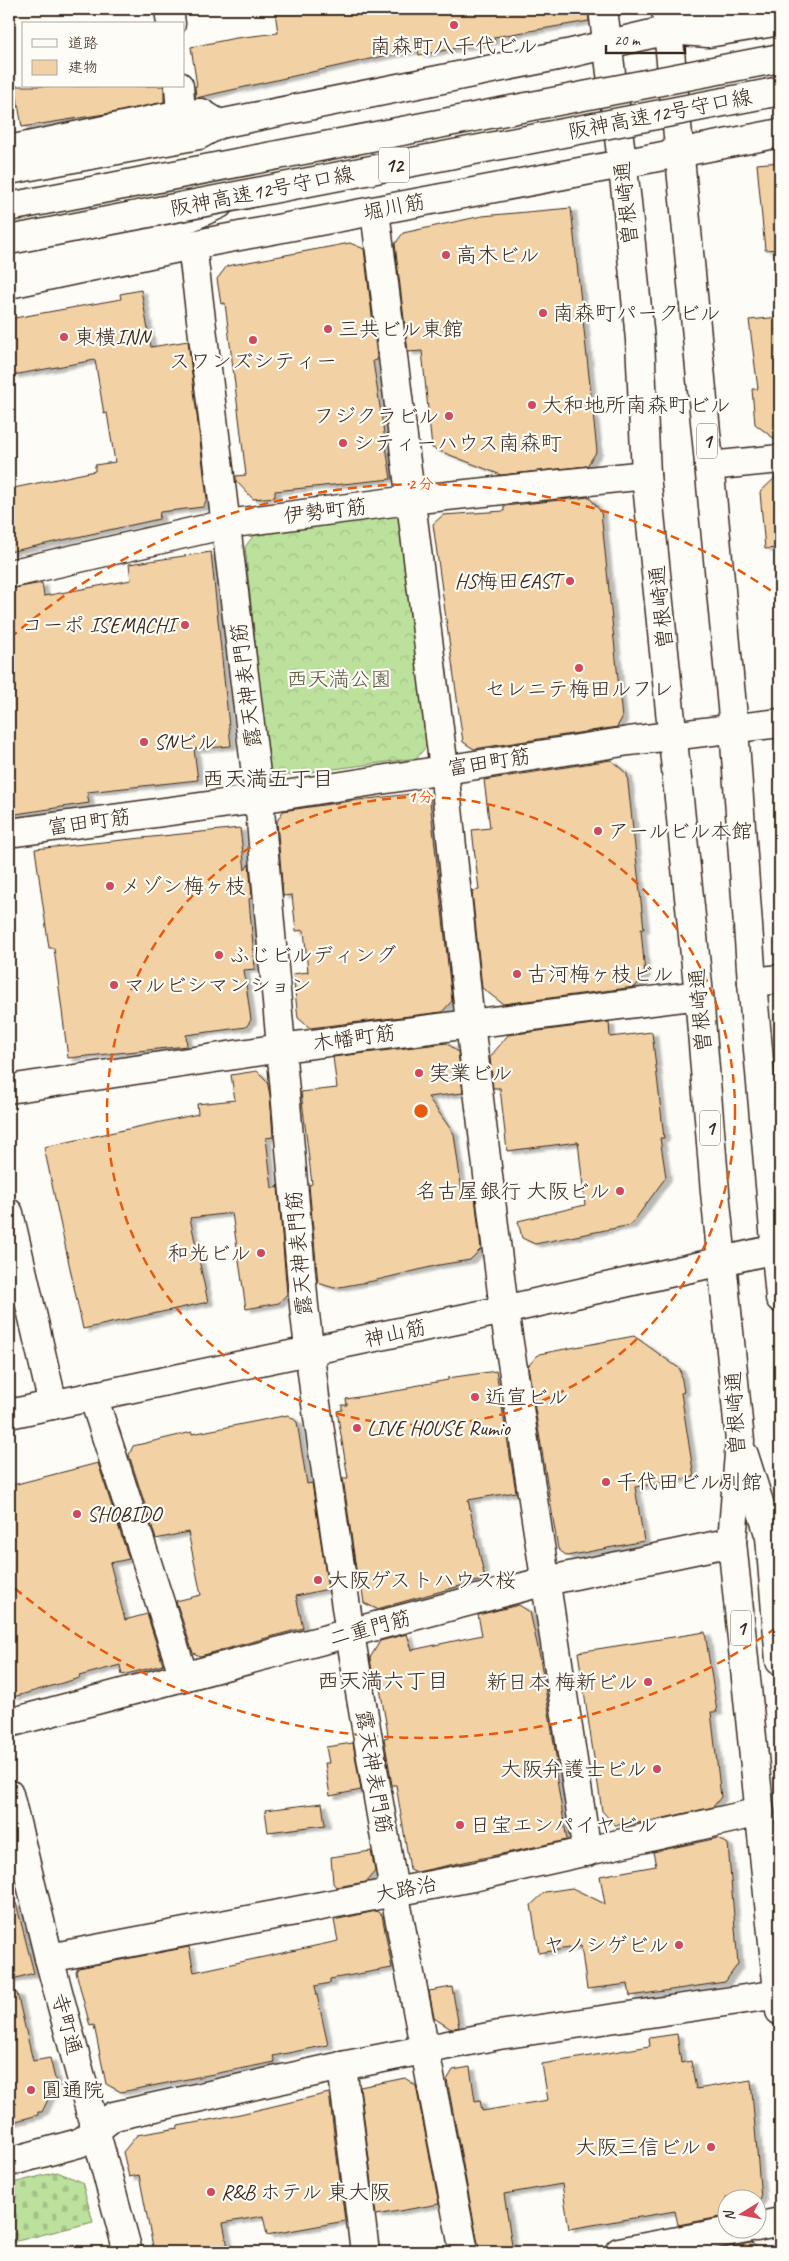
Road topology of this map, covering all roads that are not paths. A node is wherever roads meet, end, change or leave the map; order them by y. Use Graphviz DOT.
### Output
graph roads {
  1 [pos="169,9"];
  2 [pos="603,9"];
  3 [pos="728,9"];
  4 [pos="667,20"];
  5 [pos="780,21"];
  6 [pos="171,22"];
  7 [pos="608,44"];
  8 [pos="780,58"];
  9 [pos="178,88"];
  10 [pos="780,91"];
  11 [pos="182,114"];
  12 [pos="219,124"];
  13 [pos="780,133"];
  14 [pos="9,150"];
  15 [pos="679,153"];
  16 [pos="366,157"];
  17 [pos="622,164"];
  18 [pos="9,170"];
  19 [pos="236,196"];
  20 [pos="9,207"];
  21 [pos="375,211"];
  22 [pos="9,228"];
  23 [pos="9,240"];
  24 [pos="192,245"];
  25 [pos="9,270"];
  26 [pos="9,284"];
  27 [pos="780,459"];
  28 [pos="710,466"];
  29 [pos="646,475"];
  30 [pos="409,500"];
  31 [pos="227,524"];
  32 [pos="9,574"];
  33 [pos="780,723"];
  34 [pos="734,728"];
  35 [pos="673,736"];
  36 [pos="444,769"];
  37 [pos="259,799"];
  38 [pos="9,833"];
  39 [pos="780,979"];
  40 [pos="752,982"];
  41 [pos="699,995"];
  42 [pos="470,1023"];
  43 [pos="281,1048"];
  44 [pos="9,1089"];
  45 [pos="9,1214"];
  46 [pos="778,1248"];
  47 [pos="722,1262"];
  48 [pos="780,1298"];
  49 [pos="504,1310"];
  50 [pos="309,1351"];
  51 [pos="93,1396"];
  52 [pos="53,1404"];
  53 [pos="9,1414"];
  54 [pos="740,1441"];
  55 [pos="732,1542"];
  56 [pos="546,1581"];
  57 [pos="350,1634"];
  58 [pos="780,1662"];
  59 [pos="184,1677"];
  60 [pos="9,1723"];
  61 [pos="9,1794"];
  62 [pos="760,1812"];
  63 [pos="587,1852"];
  64 [pos="394,1891"];
  65 [pos="49,1958"];
  66 [pos="780,2000"];
  67 [pos="425,2049"];
  68 [pos="342,2066"];
  69 [pos="95,2132"];
  70 [pos="9,2162"];
  71 [pos="780,2222"];
  72 [pos="766,2225"];
  73 [pos="716,2234"];
  74 [pos="128,2252"];
  75 [pos="365,2252"];
  76 [pos="464,2252"];
  77 [pos="620,2252"];
  1 -- 6 [label="main road"];
  2 -- 7 [label="main road, 曽根崎通 / 1"];
  3 -- 4 [label="main road"];
  4 -- 5 [label="main road"];
  4 -- 7 [label="main road"];
  4 -- 15 [label="main road, 1"];
  7 -- 12 [label="main road"];
  7 -- 17 [label="main road, 曽根崎通 / 1"];
  8 -- 20 [label="main road, 阪神高速12号守口線 / 12, bridge"];
  9 -- 11 [label="main road"];
  10 -- 19 [label="main road, 阪神高速12号守口線 / 12, bridge"];
  11 -- 12 [label="main road"];
  11 -- 14 [label="main road"];
  12 -- 18 [label="main road"];
  13 -- 15 [label="main road, 堀川筋"];
  15 -- 17 [label="main road, 堀川筋"];
  15 -- 28 [label="main road, 1"];
  16 -- 22 [label="main road"];
  17 -- 21 [label="main road, 堀川筋"];
  17 -- 29 [label="main road, 曽根崎通 / 1"];
  19 -- 23 [label="main road, 阪神高速12号守口線 / 12, bridge"];
  19 -- 25 [label="main road, bridge"];
  21 -- 24 [label="main road, 堀川筋"];
  21 -- 30 [label="main road"];
  24 -- 26 [label="main road, 堀川筋"];
  24 -- 31 [label="main road, 露天神表門筋"];
  27 -- 28 [label="main road"];
  28 -- 34 [label="main road, 1"];
  29 -- 30 [label="main road, 伊勢町筋"];
  29 -- 35 [label="main road, 曽根崎通 / 1"];
  30 -- 31 [label="main road, 伊勢町筋"];
  30 -- 36 [label="main road"];
  31 -- 32 [label="main road, 伊勢町筋"];
  31 -- 37 [label="main road, 露天神表門筋"];
  33 -- 34 [label="main road, 富田町筋"];
  34 -- 35 [label="main road, 富田町筋"];
  34 -- 40 [label="main road, 1"];
  35 -- 36 [label="main road, 富田町筋"];
  35 -- 41 [label="main road, 曽根崎通 / 1"];
  36 -- 37 [label="main road, 富田町筋"];
  36 -- 42 [label="main road"];
  37 -- 38 [label="main road, 富田町筋"];
  37 -- 43 [label="main road, 露天神表門筋"];
  39 -- 40 [label="main road"];
  40 -- 46 [label="main road, 1"];
  41 -- 42 [label="main road, 木幡町筋"];
  41 -- 47 [label="main road, 曽根崎通 / 1"];
  42 -- 43 [label="main road, 木幡町筋"];
  42 -- 49 [label="main road"];
  43 -- 44 [label="main road, 木幡町筋"];
  43 -- 50 [label="main road, 露天神表門筋"];
  45 -- 52 [label="main road"];
  46 -- 47 [label="main road, 神山筋"];
  46 -- 48 [label="main road, 1"];
  47 -- 49 [label="main road, 神山筋"];
  47 -- 54 [label="main road, 曽根崎通 / 1"];
  49 -- 50 [label="main road, 神山筋"];
  49 -- 56 [label="main road"];
  50 -- 51 [label="main road, 神山筋"];
  50 -- 57 [label="main road, 露天神表門筋"];
  51 -- 52 [label="main road, 神山筋"];
  51 -- 59 [label="main road"];
  52 -- 53 [label="main road, 神山筋"];
  54 -- 55 [label="main road, 曽根崎通 / 1"];
  54 -- 58 [label="main road"];
  55 -- 56 [label="main road, 二重門筋"];
  55 -- 62 [label="main road, 曽根崎通 / 1"];
  56 -- 57 [label="main road, 二重門筋"];
  56 -- 63 [label="main road"];
  57 -- 59 [label="main road, 二重門筋"];
  57 -- 64 [label="main road, 露天神表門筋"];
  59 -- 60 [label="main road, 二重門筋"];
  61 -- 65 [label="main road, 寺町通"];
  62 -- 63 [label="main road, 大路治"];
  62 -- 66 [label="main road, 曽根崎通 / 1"];
  63 -- 64 [label="main road, 大路治"];
  64 -- 65 [label="main road, 大路治"];
  64 -- 67 [label="main road, 露天神表門筋"];
  65 -- 69 [label="main road, 寺町通"];
  66 -- 67 [label="main road"];
  67 -- 68 [label="main road"];
  67 -- 76 [label="main road, 露天神表門筋"];
  68 -- 69 [label="main road"];
  68 -- 75 [label="main road"];
  69 -- 70 [label="main road"];
  69 -- 74 [label="main road, 寺町通"];
  71 -- 72 [label="main road"];
  73 -- 77 [label="main road"];
}
